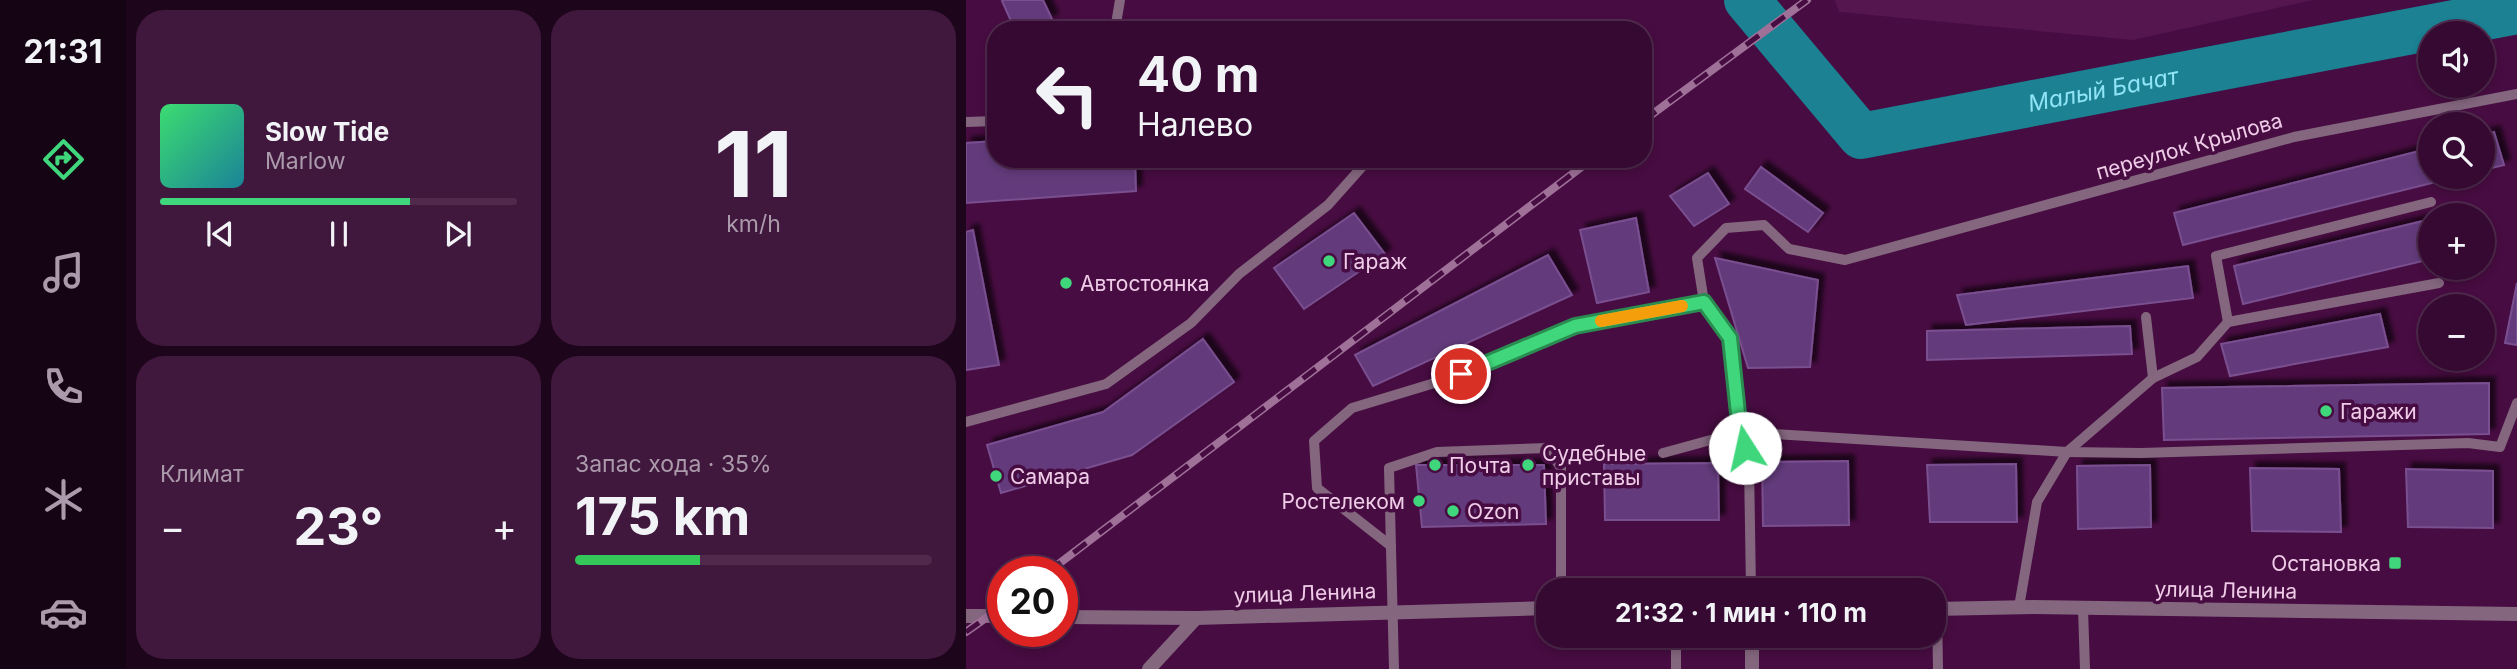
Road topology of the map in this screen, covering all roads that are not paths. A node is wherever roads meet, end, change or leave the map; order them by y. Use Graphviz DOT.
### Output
graph roads {
  1 [pos="1120,0"];
  2 [pos="1116,21"];
  3 [pos="2517,94"];
  4 [pos="987,121"];
  5 [pos="966,122"];
  6 [pos="1361,168"];
  7 [pos="2431,202"];
  8 [pos="2439,283"];
  9 [pos="1704,302"];
  10 [pos="2146,317"];
  11 [pos="2228,322"];
  12 [pos="2153,378"];
  13 [pos="2517,403"];
  14 [pos="966,422"];
  15 [pos="1740,432"];
  16 [pos="2067,452"];
  17 [pos="1663,453"];
  18 [pos="1391,546"];
  19 [pos="1561,578"];
  20 [pos="1751,578"];
  21 [pos="2019,607"];
  22 [pos="1536,608"];
  23 [pos="1946,609"];
  24 [pos="2083,609"];
  25 [pos="1392,611"];
  26 [pos="2517,614"];
  27 [pos="966,616"];
  28 [pos="987,616"];
  29 [pos="1078,617"];
  30 [pos="1196,618"];
  31 [pos="1676,648"];
  32 [pos="1752,648"];
  33 [pos="1937,648"];
  34 [pos="1149,669"];
  35 [pos="1394,669"];
  36 [pos="1676,669"];
  37 [pos="1752,669"];
  38 [pos="1938,669"];
  39 [pos="2085,669"];
  1 -- 2 [label="lane"];
  3 -- 9 [label="lane, переулок Крылова"];
  4 -- 5 [label="lane"];
  6 -- 14 [label="lane"];
  7 -- 11 [label="lane"];
  8 -- 11 [label="lane"];
  9 -- 15 [label="lane"];
  9 -- 18 [label="lane"];
  10 -- 12 [label="lane"];
  11 -- 12 [label="lane"];
  12 -- 16 [label="lane"];
  13 -- 16 [label="lane"];
  15 -- 16 [label="lane"];
  15 -- 17 [label="lane"];
  15 -- 20 [label="lane"];
  16 -- 21 [label="lane"];
  18 -- 19 [label="lane"];
  18 -- 25 [label="lane"];
  21 -- 23 [label="street, улица Ленина"];
  21 -- 24 [label="street, улица Ленина"];
  22 -- 25 [label="street, улица Ленина"];
  24 -- 26 [label="street, улица Ленина"];
  24 -- 39 [label="lane"];
  25 -- 30 [label="street, улица Ленина"];
  25 -- 35 [label="lane"];
  27 -- 28 [label="street"];
  29 -- 30 [label="street, улица Ленина"];
  30 -- 34 [label="street"];
  31 -- 36 [label="lane"];
  32 -- 37 [label="street"];
  33 -- 38 [label="lane"];
}
